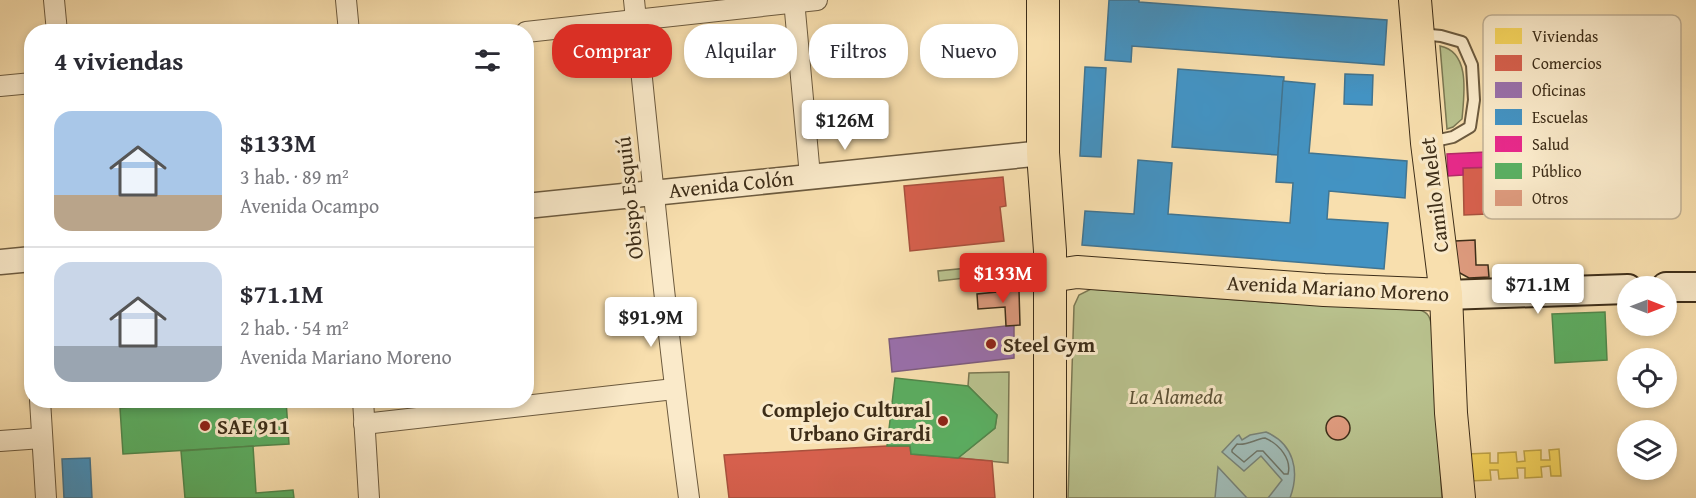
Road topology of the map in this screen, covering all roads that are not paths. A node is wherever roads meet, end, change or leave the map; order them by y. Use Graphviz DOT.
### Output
graph roads {
  1 [pos="54,0"];
  2 [pos="346,0"];
  3 [pos="634,0"];
  4 [pos="817,0"];
  5 [pos="1043,0"];
  6 [pos="1415,0"];
  7 [pos="794,1"];
  8 [pos="636,20"];
  9 [pos="56,24"];
  10 [pos="348,24"];
  11 [pos="534,31"];
  12 [pos="1419,34"];
  13 [pos="24,84"];
  14 [pos="0,86"];
  15 [pos="1427,142"];
  16 [pos="1043,153"];
  17 [pos="810,176"];
  18 [pos="652,193"];
  19 [pos="534,205"];
  20 [pos="24,260"];
  21 [pos="0,262"];
  22 [pos="1050,276"];
  23 [pos="1696,286"];
  24 [pos="1677,287"];
  25 [pos="1617,289"];
  26 [pos="1446,295"];
  27 [pos="674,389"];
  28 [pos="534,405"];
  29 [pos="40,408"];
  30 [pos="363,408"];
  31 [pos="506,408"];
  32 [pos="364,424"];
  33 [pos="42,438"];
  34 [pos="0,441"];
  35 [pos="46,498"];
  36 [pos="369,498"];
  37 [pos="689,498"];
  38 [pos="1050,498"];
  39 [pos="1459,498"];
  1 -- 9 [label="street"];
  2 -- 10 [label="street"];
  3 -- 8 [label="street, Obispo Esquiú"];
  4 -- 7 [label="street"];
  5 -- 16 [label="main road"];
  6 -- 12 [label="main road, Camilo Melet"];
  7 -- 8 [label="street"];
  7 -- 17 [label="street"];
  8 -- 11 [label="street"];
  8 -- 18 [label="street, Obispo Esquiú"];
  12 -- 15 [label="main road, Camilo Melet"];
  12 -- 15 [label="lane"];
  13 -- 14 [label="street"];
  15 -- 26 [label="main road, Camilo Melet"];
  16 -- 17 [label="street, Avenida Colón"];
  16 -- 22 [label="main road"];
  17 -- 18 [label="street, Avenida Colón"];
  18 -- 19 [label="street, Avenida Colón"];
  18 -- 27 [label="street, Obispo Esquiú"];
  20 -- 21 [label="street"];
  22 -- 26 [label="main road, Avenida Mariano Moreno"];
  22 -- 38 [label="main road"];
  23 -- 24 [label="main road"];
  25 -- 26 [label="main road, Avenida Mariano Moreno"];
  26 -- 39 [label="main road, Camilo Melet"];
  27 -- 28 [label="street"];
  27 -- 37 [label="street, Obispo Esquiú"];
  29 -- 33 [label="street"];
  30 -- 32 [label="street"];
  31 -- 32 [label="street"];
  32 -- 36 [label="street"];
  33 -- 34 [label="street"];
  33 -- 35 [label="street"];
}
